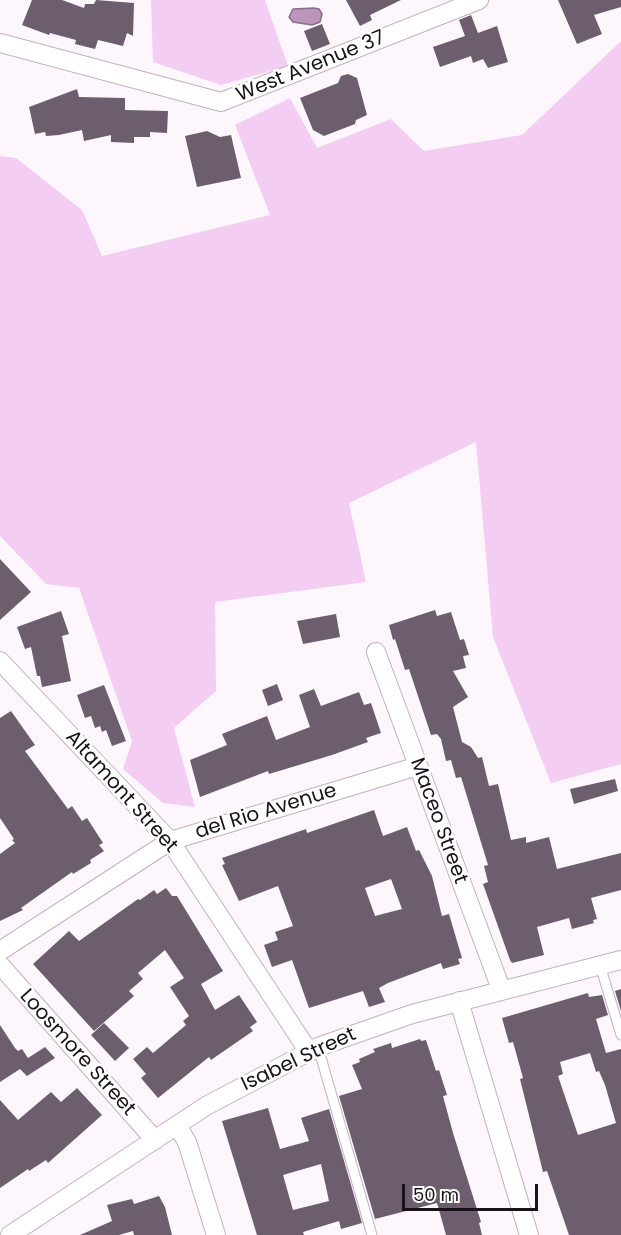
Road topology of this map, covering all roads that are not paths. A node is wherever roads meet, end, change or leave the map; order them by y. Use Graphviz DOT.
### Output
graph roads {
  1 [pos="479,0"];
  2 [pos="0,43"];
  3 [pos="376,652"];
  4 [pos="0,662"];
  5 [pos="418,766"];
  6 [pos="170,841"];
  7 [pos="0,951"];
  8 [pos="621,960"];
  9 [pos="0,965"];
  10 [pos="600,965"];
  11 [pos="501,989"];
  12 [pos="459,1001"];
  13 [pos="621,1035"];
  14 [pos="314,1049"];
  15 [pos="177,1125"];
  16 [pos="155,1140"];
  17 [pos="10,1235"];
  18 [pos="216,1235"];
  19 [pos="372,1235"];
  20 [pos="529,1235"];
  1 -- 2 [label="street, West Avenue 37"];
  3 -- 5 [label="street, Maceo Street"];
  4 -- 6 [label="street, Altamont Street"];
  5 -- 6 [label="street, del Rio Avenue"];
  5 -- 11 [label="street, Maceo Street"];
  6 -- 7 [label="street, del Rio Avenue"];
  6 -- 14 [label="street, Altamont Street"];
  8 -- 10 [label="street, Isabel Street"];
  9 -- 16 [label="street, Loosmore Street"];
  10 -- 11 [label="street, Isabel Street"];
  10 -- 13 [label="lane"];
  11 -- 12 [label="street, Isabel Street"];
  12 -- 14 [label="street, Isabel Street"];
  12 -- 20 [label="street"];
  14 -- 15 [label="street, Isabel Street"];
  14 -- 19 [label="lane"];
  15 -- 16 [label="street, Isabel Street"];
  15 -- 18 [label="street"];
  16 -- 17 [label="street, Isabel Street"];
}
